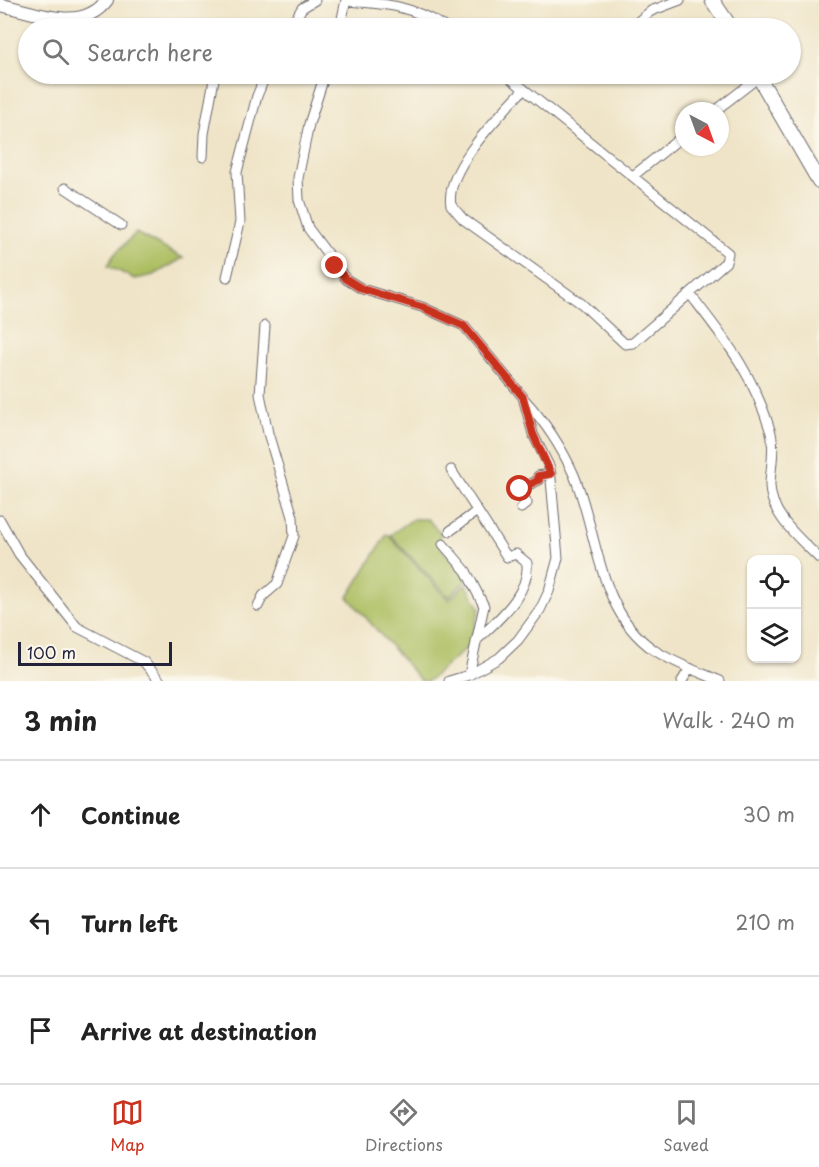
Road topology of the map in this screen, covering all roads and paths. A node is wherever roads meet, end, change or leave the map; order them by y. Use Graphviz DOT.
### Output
graph roads {
  1 [pos="107,0"];
  2 [pos="315,0"];
  3 [pos="346,0"];
  4 [pos="680,0"];
  5 [pos="712,0"];
  6 [pos="0,5"];
  7 [pos="47,18"];
  8 [pos="71,18"];
  9 [pos="296,18"];
  10 [pos="342,18"];
  11 [pos="428,18"];
  12 [pos="642,18"];
  13 [pos="724,18"];
  14 [pos="213,84"];
  15 [pos="262,84"];
  16 [pos="322,84"];
  17 [pos="518,84"];
  18 [pos="747,84"];
  19 [pos="763,84"];
  20 [pos="524,89"];
  21 [pos="726,102"];
  22 [pos="675,142"];
  23 [pos="203,157"];
  24 [pos="633,176"];
  25 [pos="819,181"];
  26 [pos="65,188"];
  27 [pos="121,225"];
  28 [pos="227,277"];
  29 [pos="690,294"];
  30 [pos="265,326"];
  31 [pos="523,397"];
  32 [pos="451,471"];
  33 [pos="551,474"];
  34 [pos="521,508"];
  35 [pos="477,511"];
  36 [pos="0,520"];
  37 [pos="450,531"];
  38 [pos="443,543"];
  39 [pos="819,558"];
  40 [pos="258,606"];
  41 [pos="476,641"];
  42 [pos="690,668"];
  43 [pos="469,675"];
  44 [pos="160,681"];
  45 [pos="449,681"];
  46 [pos="682,681"];
  47 [pos="720,681"];
  1 -- 8 [label="street"];
  2 -- 9 [label="street"];
  3 -- 10 [label="street"];
  3 -- 11 [label="street"];
  4 -- 12 [label="street"];
  5 -- 13 [label="main road"];
  6 -- 7 [label="street"];
  14 -- 23 [label="street"];
  15 -- 28 [label="street"];
  16 -- 31 [label="street"];
  17 -- 20 [label="street"];
  18 -- 21 [label="street"];
  19 -- 25 [label="main road"];
  20 -- 24 [label="street"];
  20 -- 29 [label="street"];
  22 -- 24 [label="street"];
  24 -- 29 [label="street"];
  26 -- 27 [label="street"];
  29 -- 39 [label="street"];
  30 -- 40 [label="street"];
  31 -- 33 [label="street"];
  31 -- 42 [label="street"];
  32 -- 35 [label="street"];
  33 -- 34 [label="street"];
  33 -- 43 [label="street"];
  35 -- 37 [label="street"];
  35 -- 41 [label="street"];
  36 -- 44 [label="street"];
  38 -- 41 [label="street"];
  41 -- 43 [label="street"];
  42 -- 46 [label="street"];
  42 -- 47 [label="street"];
  43 -- 45 [label="street"];
}
